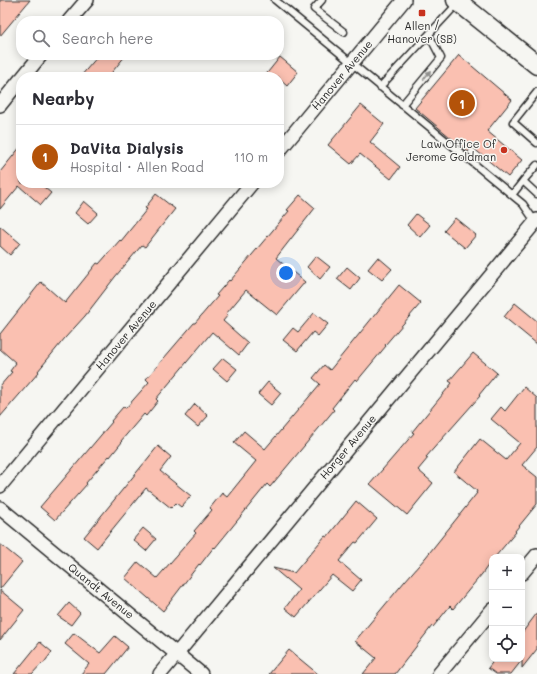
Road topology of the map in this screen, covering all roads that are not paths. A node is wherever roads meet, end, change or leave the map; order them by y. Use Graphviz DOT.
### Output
graph roads {
  1 [pos="87,0"];
  2 [pos="275,0"];
  3 [pos="322,0"];
  4 [pos="404,0"];
  5 [pos="457,1"];
  6 [pos="73,16"];
  7 [pos="344,32"];
  8 [pos="429,35"];
  9 [pos="37,60"];
  10 [pos="352,63"];
  11 [pos="537,65"];
  12 [pos="27,72"];
  13 [pos="16,85"];
  14 [pos="380,87"];
  15 [pos="537,92"];
  16 [pos="0,104"];
  17 [pos="402,105"];
  18 [pos="537,143"];
  19 [pos="284,145"];
  20 [pos="537,165"];
  21 [pos="523,181"];
  22 [pos="248,188"];
  23 [pos="537,194"];
  24 [pos="512,195"];
  25 [pos="537,222"];
  26 [pos="0,486"];
  27 [pos="0,508"];
  28 [pos="537,555"];
  29 [pos="525,569"];
  30 [pos="489,614"];
  31 [pos="177,653"];
  32 [pos="160,674"];
  33 [pos="201,674"];
  34 [pos="439,674"];
  1 -- 6 [label="street"];
  2 -- 10 [label="lane"];
  3 -- 7 [label="lane"];
  4 -- 10 [label="street, Hanover Avenue"];
  5 -- 8 [label="lane"];
  5 -- 11 [label="main road"];
  8 -- 14 [label="lane"];
  17 -- 8 [label="lane, one-way"];
  9 -- 12 [label="street"];
  10 -- 14 [label="lane"];
  10 -- 19 [label="street, Hanover Avenue"];
  13 -- 16 [label="street"];
  14 -- 17 [label="lane"];
  15 -- 18 [label="lane"];
  17 -- 24 [label="lane"];
  20 -- 21 [label="lane"];
  21 -- 23 [label="lane"];
  21 -- 24 [label="lane"];
  22 -- 26 [label="street, Hanover Avenue"];
  24 -- 25 [label="lane"];
  25 -- 31 [label="street, Horger Avenue"];
  27 -- 31 [label="street, Quandt Avenue"];
  28 -- 29 [label="street"];
  30 -- 34 [label="street"];
  31 -- 32 [label="street, Horger Avenue"];
  31 -- 33 [label="street, Quandt Avenue"];
}
